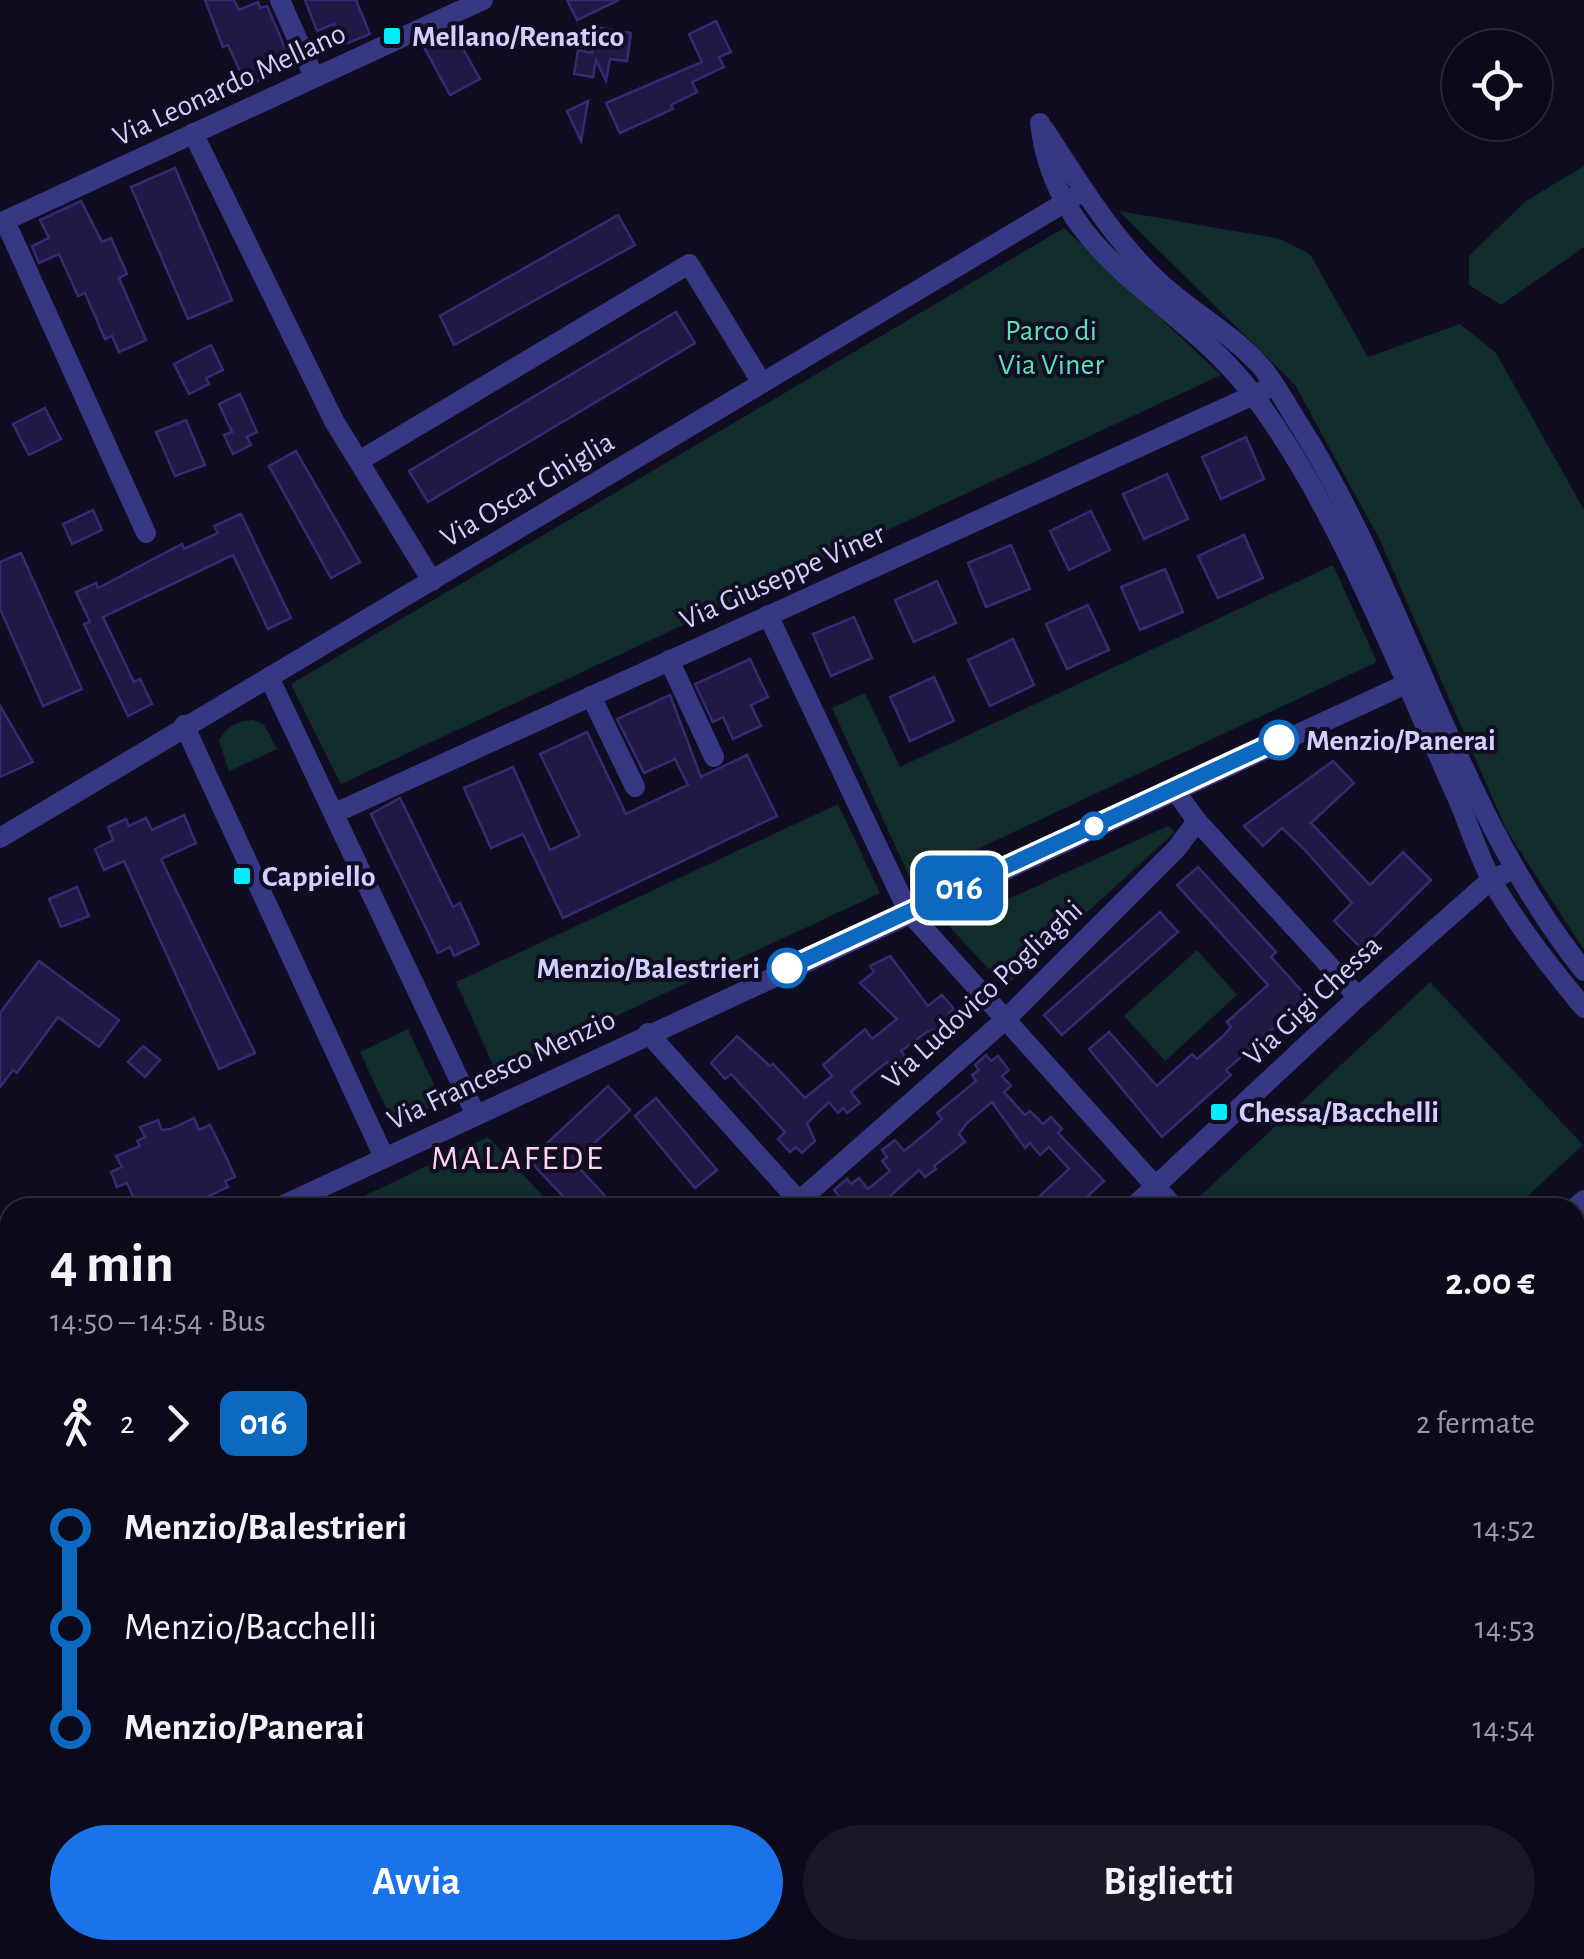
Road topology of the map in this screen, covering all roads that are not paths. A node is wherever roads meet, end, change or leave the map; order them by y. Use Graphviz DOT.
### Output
graph roads {
  1 [pos="280,0"];
  2 [pos="483,0"];
  3 [pos="451,7"];
  4 [pos="314,77"];
  5 [pos="193,133"];
  6 [pos="1084,191"];
  7 [pos="1065,204"];
  8 [pos="2,222"];
  9 [pos="762,383"];
  10 [pos="1264,391"];
  11 [pos="359,462"];
  12 [pos="146,532"];
  13 [pos="432,581"];
  14 [pos="768,615"];
  15 [pos="670,660"];
  16 [pos="269,677"];
  17 [pos="1412,680"];
  18 [pos="591,696"];
  19 [pos="184,725"];
  20 [pos="714,756"];
  21 [pos="636,787"];
  22 [pos="1174,789"];
  23 [pos="335,813"];
  24 [pos="1196,821"];
  25 [pos="0,838"];
  26 [pos="1515,870"];
  27 [pos="1492,879"];
  28 [pos="908,912"];
  29 [pos="1584,971"];
  30 [pos="1358,997"];
  31 [pos="1584,1008"];
  32 [pos="1006,1019"];
  33 [pos="648,1032"];
  34 [pos="475,1113"];
  35 [pos="384,1157"];
  36 [pos="1156,1186"];
  37 [pos="297,1198"];
  38 [pos="797,1198"];
  39 [pos="809,1198"];
  40 [pos="1143,1198"];
  41 [pos="1167,1198"];
  1 -- 4 [label="street"];
  2 -- 3 [label="street, Via Leonardo Mellano"];
  3 -- 4 [label="street, Via Leonardo Mellano"];
  4 -- 5 [label="street, Via Leonardo Mellano"];
  5 -- 8 [label="street, Via Leonardo Mellano"];
  5 -- 11 [label="street"];
  6 -- 7 [label="street, Via Oscar Ghiglia"];
  6 -- 7 [label="street"];
  6 -- 10 [label="street"];
  7 -- 9 [label="street, Via Oscar Ghiglia"];
  7 -- 10 [label="street"];
  8 -- 12 [label="street"];
  9 -- 11 [label="street"];
  9 -- 13 [label="street, Via Oscar Ghiglia"];
  10 -- 14 [label="street, Via Giuseppe Viner"];
  10 -- 17 [label="street"];
  11 -- 13 [label="street"];
  13 -- 16 [label="street, Via Oscar Ghiglia"];
  14 -- 15 [label="street, Via Giuseppe Viner"];
  14 -- 28 [label="street"];
  15 -- 18 [label="street, Via Giuseppe Viner"];
  15 -- 20 [label="street"];
  16 -- 19 [label="street, Via Oscar Ghiglia"];
  16 -- 23 [label="street"];
  17 -- 22 [label="street, Via Francesco Menzio"];
  17 -- 26 [label="street"];
  17 -- 27 [label="street"];
  18 -- 21 [label="street"];
  18 -- 23 [label="street, Via Giuseppe Viner"];
  19 -- 25 [label="street, Via Oscar Ghiglia"];
  19 -- 35 [label="street"];
  22 -- 24 [label="street"];
  22 -- 28 [label="street, Via Francesco Menzio"];
  23 -- 34 [label="street"];
  24 -- 30 [label="street"];
  24 -- 32 [label="street, Via Ludovico Pogliaghi"];
  26 -- 27 [label="street, Via Gigi Chessa"];
  26 -- 29 [label="street"];
  27 -- 30 [label="street, Via Gigi Chessa"];
  27 -- 31 [label="street"];
  28 -- 32 [label="street"];
  28 -- 33 [label="street, Via Francesco Menzio"];
  30 -- 36 [label="street, Via Gigi Chessa"];
  32 -- 36 [label="street"];
  32 -- 39 [label="street, Via Ludovico Pogliaghi"];
  33 -- 34 [label="street, Via Francesco Menzio"];
  33 -- 38 [label="street"];
  34 -- 35 [label="street, Via Francesco Menzio"];
  35 -- 37 [label="street, Via Francesco Menzio"];
  36 -- 40 [label="street, Via Gigi Chessa"];
  36 -- 41 [label="street"];
}
